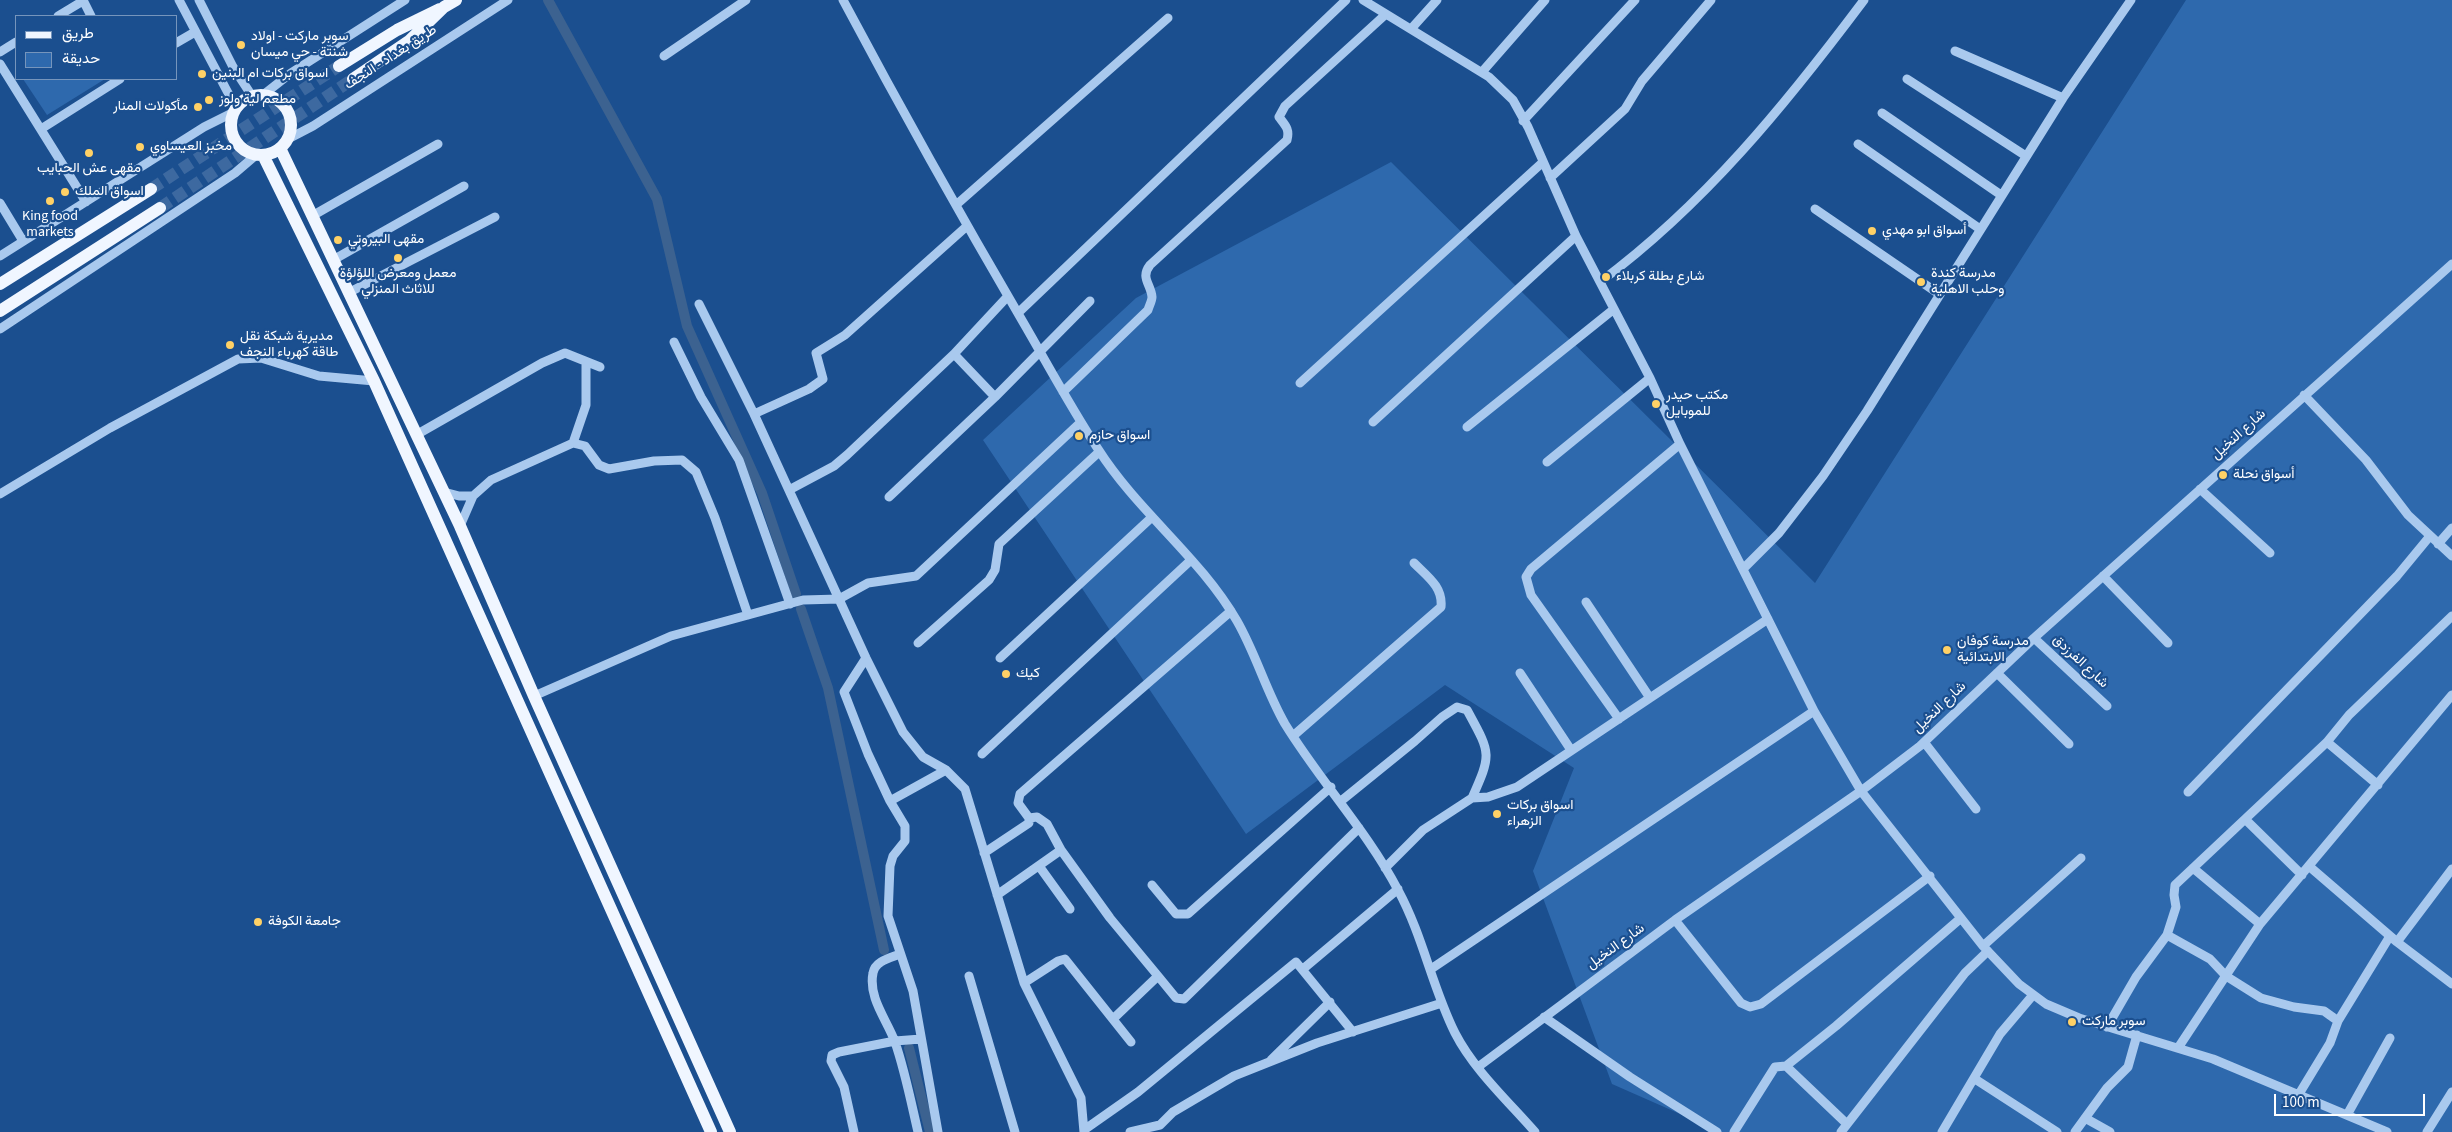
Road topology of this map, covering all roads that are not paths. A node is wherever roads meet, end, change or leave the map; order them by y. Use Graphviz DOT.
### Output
graph roads {
  1 [pos="83,0"];
  2 [pos="178,0"];
  3 [pos="199,0"];
  4 [pos="405,0"];
  5 [pos="456,0"];
  6 [pos="508,0"];
  7 [pos="746,0"];
  8 [pos="844,0"];
  9 [pos="1346,0"];
  10 [pos="1363,0"];
  11 [pos="1437,0"];
  12 [pos="1545,0"];
  13 [pos="1635,0"];
  14 [pos="1711,0"];
  15 [pos="1864,0"];
  16 [pos="2132,0"];
  17 [pos="444,7"];
  18 [pos="1386,14"];
  19 [pos="60,15"];
  20 [pos="90,15"];
  21 [pos="1168,18"];
  22 [pos="1411,29"];
  23 [pos="195,32"];
  24 [pos="178,42"];
  25 [pos="15,43"];
  26 [pos="0,52"];
  27 [pos="1955,52"];
  28 [pos="664,56"];
  29 [pos="0,64"];
  30 [pos="339,66"];
  31 [pos="1482,72"];
  32 [pos="352,79"];
  33 [pos="1907,79"];
  34 [pos="118,80"];
  35 [pos="258,96"];
  36 [pos="2063,98"];
  37 [pos="235,110"];
  38 [pos="1882,113"];
  39 [pos="1523,121"];
  40 [pos="41,129"];
  41 [pos="284,144"];
  42 [pos="438,144"];
  43 [pos="1858,144"];
  44 [pos="260,155"];
  45 [pos="2026,156"];
  46 [pos="1543,162"];
  47 [pos="1550,178"];
  48 [pos="464,186"];
  49 [pos="151,190"];
  50 [pos="2001,195"];
  51 [pos="86,202"];
  52 [pos="0,203"];
  53 [pos="956,205"];
  54 [pos="160,208"];
  55 [pos="1815,209"];
  56 [pos="312,216"];
  57 [pos="495,217"];
  58 [pos="967,226"];
  59 [pos="1980,229"];
  60 [pos="1576,236"];
  61 [pos="23,241"];
  62 [pos="0,256"];
  63 [pos="333,260"];
  64 [pos="2452,264"];
  65 [pos="1600,282"];
  66 [pos="0,284"];
  67 [pos="348,293"];
  68 [pos="1939,294"];
  69 [pos="1008,296"];
  70 [pos="1090,301"];
  71 [pos="699,304"];
  72 [pos="1614,309"];
  73 [pos="0,311"];
  74 [pos="1018,313"];
  75 [pos="0,329"];
  76 [pos="674,342"];
  77 [pos="1041,352"];
  78 [pos="954,354"];
  79 [pos="586,362"];
  80 [pos="600,367"];
  81 [pos="1650,378"];
  82 [pos="374,381"];
  83 [pos="1300,383"];
  84 [pos="1063,392"];
  85 [pos="2304,394"];
  86 [pos="995,397"];
  87 [pos="754,414"];
  88 [pos="1081,422"];
  89 [pos="1373,422"];
  90 [pos="1467,427"];
  91 [pos="416,435"];
  92 [pos="573,443"];
  93 [pos="1680,444"];
  94 [pos="1099,452"];
  95 [pos="1547,462"];
  96 [pos="2200,488"];
  97 [pos="789,490"];
  98 [pos="444,492"];
  99 [pos="0,494"];
  100 [pos="473,496"];
  101 [pos="889,497"];
  102 [pos="1151,518"];
  103 [pos="460,526"];
  104 [pos="2452,528"];
  105 [pos="2430,536"];
  106 [pos="2438,544"];
  107 [pos="2270,553"];
  108 [pos="2452,556"];
  109 [pos="1191,560"];
  110 [pos="1414,563"];
  111 [pos="1743,568"];
  112 [pos="2103,576"];
  113 [pos="839,599"];
  114 [pos="1586,602"];
  115 [pos="790,604"];
  116 [pos="1231,611"];
  117 [pos="748,615"];
  118 [pos="2452,616"];
  119 [pos="1768,620"];
  120 [pos="2034,638"];
  121 [pos="918,643"];
  122 [pos="2168,643"];
  123 [pos="866,658"];
  124 [pos="1000,658"];
  125 [pos="1520,673"];
  126 [pos="1997,673"];
  127 [pos="2452,695"];
  128 [pos="534,696"];
  129 [pos="1650,698"];
  130 [pos="2107,706"];
  131 [pos="1814,711"];
  132 [pos="1619,719"];
  133 [pos="1293,736"];
  134 [pos="1924,742"];
  135 [pos="2327,742"];
  136 [pos="2069,744"];
  137 [pos="1571,750"];
  138 [pos="982,754"];
  139 [pos="946,770"];
  140 [pos="2378,785"];
  141 [pos="1331,787"];
  142 [pos="1861,791"];
  143 [pos="2188,792"];
  144 [pos="1472,798"];
  145 [pos="890,801"];
  146 [pos="1341,801"];
  147 [pos="1976,809"];
  148 [pos="1028,818"];
  149 [pos="2246,820"];
  150 [pos="1359,828"];
  151 [pos="1061,850"];
  152 [pos="984,853"];
  153 [pos="2081,858"];
  154 [pos="1039,866"];
  155 [pos="2310,866"];
  156 [pos="1385,868"];
  157 [pos="2193,868"];
  158 [pos="2452,869"];
  159 [pos="2302,875"];
  160 [pos="1930,876"];
  161 [pos="1152,885"];
  162 [pos="1398,889"];
  163 [pos="997,895"];
  164 [pos="1070,909"];
  165 [pos="1961,918"];
  166 [pos="1675,920"];
  167 [pos="2260,924"];
  168 [pos="2168,934"];
  169 [pos="2394,939"];
  170 [pos="1986,949"];
  171 [pos="900,954"];
  172 [pos="1303,968"];
  173 [pos="1431,969"];
  174 [pos="970,976"];
  175 [pos="1158,976"];
  176 [pos="2226,976"];
  177 [pos="1024,983"];
  178 [pos="2452,984"];
  179 [pos="2033,995"];
  180 [pos="1330,1002"];
  181 [pos="1442,1003"];
  182 [pos="1544,1017"];
  183 [pos="1113,1019"];
  184 [pos="2338,1021"];
  185 [pos="2107,1026"];
  186 [pos="1353,1032"];
  187 [pos="2137,1035"];
  188 [pos="2390,1038"];
  189 [pos="921,1039"];
  190 [pos="895,1041"];
  191 [pos="1131,1042"];
  192 [pos="2178,1048"];
  193 [pos="1267,1063"];
  194 [pos="1786,1066"];
  195 [pos="1478,1067"];
  196 [pos="1975,1079"];
  197 [pos="2452,1092"];
  198 [pos="2299,1094"];
  199 [pos="2347,1116"];
  200 [pos="2085,1118"];
  201 [pos="1847,1124"];
  202 [pos="1160,1129"];
  203 [pos="1084,1131"];
  204 [pos="711,1132"];
  205 [pos="730,1132"];
  206 [pos="854,1132"];
  207 [pos="918,1132"];
  208 [pos="938,1132"];
  209 [pos="1015,1132"];
  210 [pos="1130,1132"];
  211 [pos="1536,1132"];
  212 [pos="1717,1132"];
  213 [pos="1734,1132"];
  214 [pos="1841,1132"];
  215 [pos="1942,1132"];
  216 [pos="2057,1132"];
  217 [pos="2075,1132"];
  218 [pos="2110,1132"];
  219 [pos="2387,1132"];
  220 [pos="2427,1132"];
  1 -- 19 [label="street"];
  1 -- 20 [label="street"];
  2 -- 23 [label="street"];
  3 -- 35 [label="street"];
  4 -- 35 [label="street"];
  5 -- 17 [label="main road"];
  6 -- 41 [label="street, طريق بغداد - النجف"];
  7 -- 28 [label="street"];
  8 -- 53 [label="street"];
  9 -- 74 [label="street"];
  10 -- 18 [label="street"];
  11 -- 22 [label="street"];
  12 -- 31 [label="street"];
  13 -- 39 [label="street"];
  14 -- 47 [label="street"];
  15 -- 65 [label="street"];
  16 -- 36 [label="street"];
  17 -- 30 [label="main road, طريق بغداد - النجف"];
  17 -- 32 [label="main road"];
  18 -- 22 [label="street"];
  18 -- 84 [label="street"];
  21 -- 53 [label="street"];
  22 -- 31 [label="street"];
  23 -- 24 [label="street"];
  23 -- 37 [label="street"];
  25 -- 26 [label="street"];
  27 -- 36 [label="street"];
  29 -- 40 [label="street"];
  31 -- 39 [label="street"];
  33 -- 45 [label="street"];
  34 -- 40 [label="street"];
  35 -- 37 [label="main road"];
  35 -- 41 [label="main road"];
  36 -- 45 [label="street"];
  37 -- 44 [label="main road"];
  37 -- 51 [label="street"];
  38 -- 50 [label="street"];
  39 -- 46 [label="street"];
  40 -- 51 [label="street"];
  41 -- 44 [label="main road"];
  41 -- 56 [label="main road"];
  42 -- 56 [label="street"];
  43 -- 59 [label="street"];
  44 -- 75 [label="street"];
  44 -- 82 [label="main road"];
  45 -- 50 [label="street"];
  46 -- 47 [label="street"];
  46 -- 83 [label="street"];
  47 -- 60 [label="street"];
  48 -- 63 [label="street"];
  49 -- 66 [label="main road"];
  50 -- 59 [label="street"];
  51 -- 61 [label="street"];
  52 -- 61 [label="street"];
  53 -- 58 [label="street"];
  54 -- 73 [label="main road"];
  55 -- 68 [label="street"];
  56 -- 63 [label="main road"];
  57 -- 67 [label="street"];
  58 -- 69 [label="street"];
  58 -- 87 [label="street"];
  59 -- 68 [label="street"];
  60 -- 65 [label="street"];
  60 -- 89 [label="street"];
  61 -- 62 [label="street"];
  63 -- 67 [label="main road"];
  64 -- 85 [label="street, شارع النخيل"];
  65 -- 72 [label="street"];
  67 -- 91 [label="main road"];
  68 -- 111 [label="street"];
  69 -- 74 [label="street"];
  69 -- 78 [label="street"];
  70 -- 77 [label="street"];
  71 -- 87 [label="street"];
  72 -- 81 [label="street"];
  72 -- 90 [label="street"];
  74 -- 77 [label="street"];
  76 -- 115 [label="street"];
  77 -- 84 [label="street"];
  77 -- 86 [label="street"];
  78 -- 86 [label="street"];
  78 -- 97 [label="street"];
  79 -- 80 [label="street"];
  79 -- 91 [label="street"];
  79 -- 92 [label="street"];
  81 -- 93 [label="street"];
  81 -- 95 [label="street"];
  82 -- 99 [label="street"];
  82 -- 204 [label="main road"];
  84 -- 88 [label="street"];
  85 -- 96 [label="street, شارع النخيل"];
  85 -- 105 [label="street"];
  86 -- 101 [label="street"];
  87 -- 97 [label="street"];
  88 -- 94 [label="street"];
  88 -- 113 [label="street"];
  91 -- 98 [label="main road"];
  92 -- 100 [label="street"];
  92 -- 117 [label="street"];
  93 -- 111 [label="street"];
  93 -- 132 [label="street"];
  94 -- 102 [label="street"];
  94 -- 121 [label="street"];
  96 -- 107 [label="street"];
  96 -- 112 [label="street, شارع النخيل"];
  97 -- 113 [label="street"];
  98 -- 100 [label="street"];
  98 -- 103 [label="main road"];
  100 -- 103 [label="street"];
  102 -- 109 [label="street"];
  102 -- 124 [label="street"];
  103 -- 128 [label="main road"];
  104 -- 106 [label="street"];
  105 -- 106 [label="street"];
  105 -- 143 [label="street"];
  106 -- 108 [label="street"];
  109 -- 116 [label="street"];
  109 -- 138 [label="street"];
  110 -- 133 [label="street"];
  111 -- 119 [label="street"];
  112 -- 120 [label="street, شارع النخيل"];
  112 -- 122 [label="street"];
  113 -- 115 [label="street"];
  113 -- 123 [label="street"];
  114 -- 129 [label="street"];
  115 -- 117 [label="street"];
  116 -- 133 [label="street"];
  116 -- 148 [label="street"];
  117 -- 128 [label="street"];
  118 -- 135 [label="street"];
  119 -- 129 [label="street"];
  119 -- 131 [label="street"];
  120 -- 126 [label="street, شارع النخيل"];
  120 -- 130 [label="street, شارع الفرزدق"];
  123 -- 139 [label="street"];
  123 -- 145 [label="street"];
  125 -- 137 [label="street"];
  126 -- 134 [label="street, شارع النخيل"];
  126 -- 136 [label="street"];
  127 -- 140 [label="street"];
  128 -- 205 [label="main road"];
  129 -- 132 [label="street"];
  131 -- 142 [label="street"];
  131 -- 173 [label="street"];
  132 -- 137 [label="street"];
  133 -- 141 [label="street"];
  134 -- 142 [label="street, شارع النخيل"];
  134 -- 147 [label="street"];
  135 -- 140 [label="street"];
  135 -- 149 [label="street"];
  137 -- 144 [label="street"];
  139 -- 145 [label="street"];
  139 -- 152 [label="street"];
  140 -- 155 [label="street"];
  141 -- 146 [label="street"];
  141 -- 161 [label="street"];
  142 -- 160 [label="street"];
  142 -- 166 [label="street, شارع النخيل"];
  144 -- 146 [label="street"];
  144 -- 156 [label="street"];
  145 -- 171 [label="street"];
  146 -- 150 [label="street"];
  148 -- 151 [label="street"];
  148 -- 152 [label="street"];
  149 -- 157 [label="street"];
  149 -- 159 [label="street"];
  150 -- 156 [label="street"];
  150 -- 175 [label="street"];
  151 -- 154 [label="street"];
  151 -- 175 [label="street"];
  152 -- 163 [label="street"];
  153 -- 170 [label="street"];
  154 -- 163 [label="street"];
  154 -- 164 [label="street"];
  155 -- 159 [label="street"];
  155 -- 169 [label="street"];
  156 -- 162 [label="street"];
  157 -- 167 [label="street"];
  157 -- 168 [label="street"];
  158 -- 169 [label="street"];
  159 -- 167 [label="street"];
  160 -- 165 [label="street"];
  160 -- 166 [label="street"];
  162 -- 172 [label="street"];
  162 -- 173 [label="street"];
  163 -- 177 [label="street"];
  165 -- 170 [label="street"];
  165 -- 194 [label="street"];
  166 -- 182 [label="street, شارع النخيل"];
  167 -- 176 [label="street"];
  168 -- 176 [label="street"];
  168 -- 185 [label="street"];
  169 -- 178 [label="street"];
  169 -- 184 [label="street"];
  170 -- 179 [label="street"];
  170 -- 201 [label="street"];
  171 -- 189 [label="street"];
  171 -- 190 [label="street"];
  172 -- 180 [label="street"];
  172 -- 203 [label="street"];
  173 -- 181 [label="street"];
  174 -- 209 [label="street"];
  175 -- 183 [label="street"];
  176 -- 184 [label="street"];
  176 -- 192 [label="street"];
  177 -- 183 [label="street"];
  177 -- 203 [label="street"];
  179 -- 185 [label="street"];
  179 -- 196 [label="street"];
  180 -- 186 [label="street"];
  180 -- 193 [label="street"];
  181 -- 186 [label="street"];
  181 -- 195 [label="street"];
  182 -- 195 [label="street, شارع النخيل"];
  182 -- 212 [label="street"];
  183 -- 191 [label="street"];
  184 -- 198 [label="street"];
  185 -- 187 [label="street"];
  186 -- 193 [label="street"];
  187 -- 192 [label="street"];
  187 -- 200 [label="street"];
  188 -- 199 [label="street"];
  189 -- 190 [label="street"];
  189 -- 208 [label="street"];
  190 -- 206 [label="street"];
  190 -- 207 [label="street"];
  192 -- 198 [label="street"];
  193 -- 202 [label="street"];
  194 -- 201 [label="street"];
  194 -- 213 [label="street"];
  195 -- 211 [label="street"];
  196 -- 215 [label="street"];
  196 -- 216 [label="street"];
  197 -- 220 [label="street"];
  198 -- 199 [label="street"];
  199 -- 219 [label="street"];
  200 -- 217 [label="street"];
  200 -- 218 [label="street"];
  201 -- 214 [label="street"];
  202 -- 210 [label="street"];
}
